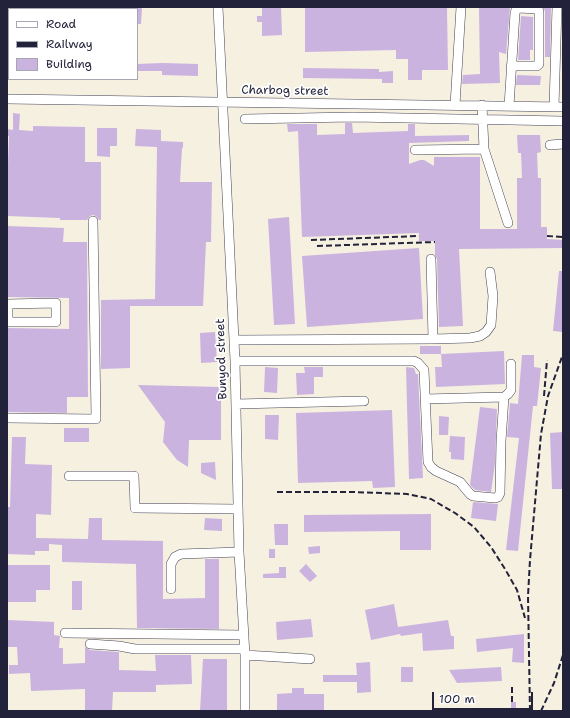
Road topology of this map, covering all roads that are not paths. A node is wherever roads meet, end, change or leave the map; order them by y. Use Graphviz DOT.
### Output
graph roads {
  1 [pos="218,7"];
  2 [pos="461,7"];
  3 [pos="557,7"];
  4 [pos="511,66"];
  5 [pos="7,99"];
  6 [pos="223,102"];
  7 [pos="455,105"];
  8 [pos="482,105"];
  9 [pos="509,106"];
  10 [pos="559,107"];
  11 [pos="245,119"];
  12 [pos="482,120"];
  13 [pos="563,121"];
  14 [pos="563,144"];
  15 [pos="550,145"];
  16 [pos="484,149"];
  17 [pos="415,150"];
  18 [pos="93,221"];
  19 [pos="508,223"];
  20 [pos="431,259"];
  21 [pos="490,272"];
  22 [pos="8,304"];
  23 [pos="8,322"];
  24 [pos="433,339"];
  25 [pos="234,340"];
  26 [pos="235,361"];
  27 [pos="511,364"];
  28 [pos="504,396"];
  29 [pos="425,399"];
  30 [pos="364,401"];
  31 [pos="236,404"];
  32 [pos="7,418"];
  33 [pos="69,476"];
  34 [pos="238,509"];
  35 [pos="239,552"];
  36 [pos="171,590"];
  37 [pos="65,633"];
  38 [pos="244,635"];
  39 [pos="90,644"];
  40 [pos="245,652"];
  41 [pos="310,659"];
  42 [pos="245,711"];
  1 -- 6 [label="street, Bunyod street"];
  2 -- 7 [label="street"];
  3 -- 10 [label="street"];
  4 -- 4 [label="street"];
  4 -- 9 [label="street"];
  5 -- 6 [label="street, Charbog street"];
  6 -- 7 [label="street, Charbog street"];
  6 -- 25 [label="street, Bunyod street"];
  7 -- 8 [label="street, Charbog street"];
  8 -- 9 [label="street, Charbog street"];
  8 -- 12 [label="street"];
  9 -- 10 [label="street, Charbog street"];
  11 -- 12 [label="street"];
  12 -- 13 [label="street"];
  12 -- 16 [label="street"];
  14 -- 15 [label="street"];
  16 -- 17 [label="street"];
  16 -- 19 [label="street"];
  18 -- 32 [label="street"];
  20 -- 24 [label="street"];
  21 -- 24 [label="street"];
  22 -- 23 [label="street"];
  22 -- 23 [label="street"];
  24 -- 25 [label="street"];
  25 -- 26 [label="street, Bunyod street"];
  26 -- 29 [label="street"];
  26 -- 31 [label="street, Bunyod street"];
  27 -- 28 [label="street"];
  28 -- 29 [label="street"];
  28 -- 29 [label="street"];
  30 -- 31 [label="street"];
  31 -- 34 [label="street, Bunyod street"];
  33 -- 34 [label="street"];
  34 -- 35 [label="street, Bunyod street"];
  35 -- 36 [label="street"];
  35 -- 38 [label="street, Bunyod street"];
  37 -- 38 [label="street"];
  38 -- 40 [label="street, Bunyod street"];
  39 -- 40 [label="street"];
  40 -- 41 [label="street"];
  40 -- 42 [label="street, Bunyod street"];
}
